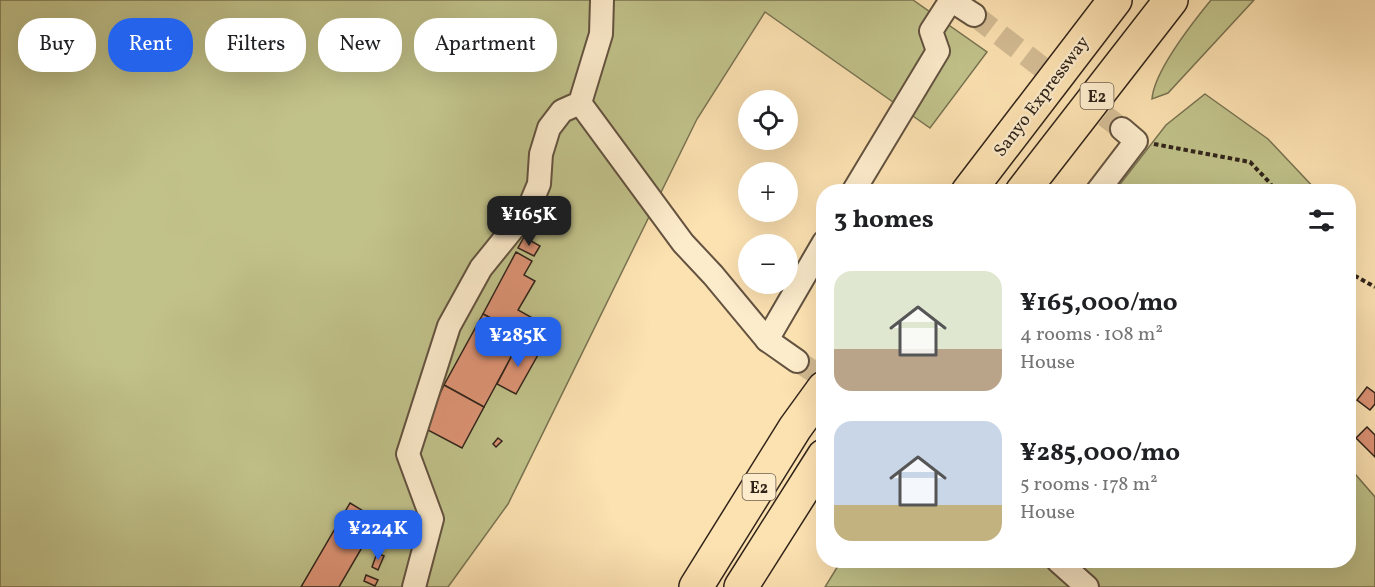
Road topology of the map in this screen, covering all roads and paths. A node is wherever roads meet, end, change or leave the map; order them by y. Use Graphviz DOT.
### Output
graph roads {
  1 [pos="603,0"];
  2 [pos="951,0"];
  3 [pos="1114,0"];
  4 [pos="1171,0"];
  5 [pos="974,15"];
  6 [pos="580,103"];
  7 [pos="1129,135"];
  8 [pos="858,184"];
  9 [pos="974,184"];
  10 [pos="1028,184"];
  11 [pos="1101,184"];
  12 [pos="1271,184"];
  13 [pos="816,256"];
  14 [pos="1356,276"];
  15 [pos="1375,287"];
  16 [pos="767,340"];
  17 [pos="797,361"];
  18 [pos="816,399"];
  19 [pos="816,469"];
  20 [pos="1066,568"];
  21 [pos="414,587"];
  22 [pos="696,587"];
  23 [pos="741,587"];
  24 [pos="1087,587"];
  1 -- 6 [label="street"];
  2 -- 5 [label="street"];
  2 -- 8 [label="street"];
  3 -- 9 [label="highway, Sanyo Expressway / E2"];
  4 -- 10 [label="highway, E2"];
  6 -- 16 [label="street"];
  6 -- 21 [label="street"];
  7 -- 11 [label="street"];
  7 -- 12 [label="path"];
  13 -- 16 [label="street"];
  14 -- 15 [label="path"];
  16 -- 17 [label="street"];
  18 -- 22 [label="highway, E2"];
  19 -- 23 [label="highway, E2"];
  20 -- 24 [label="street"];
}
